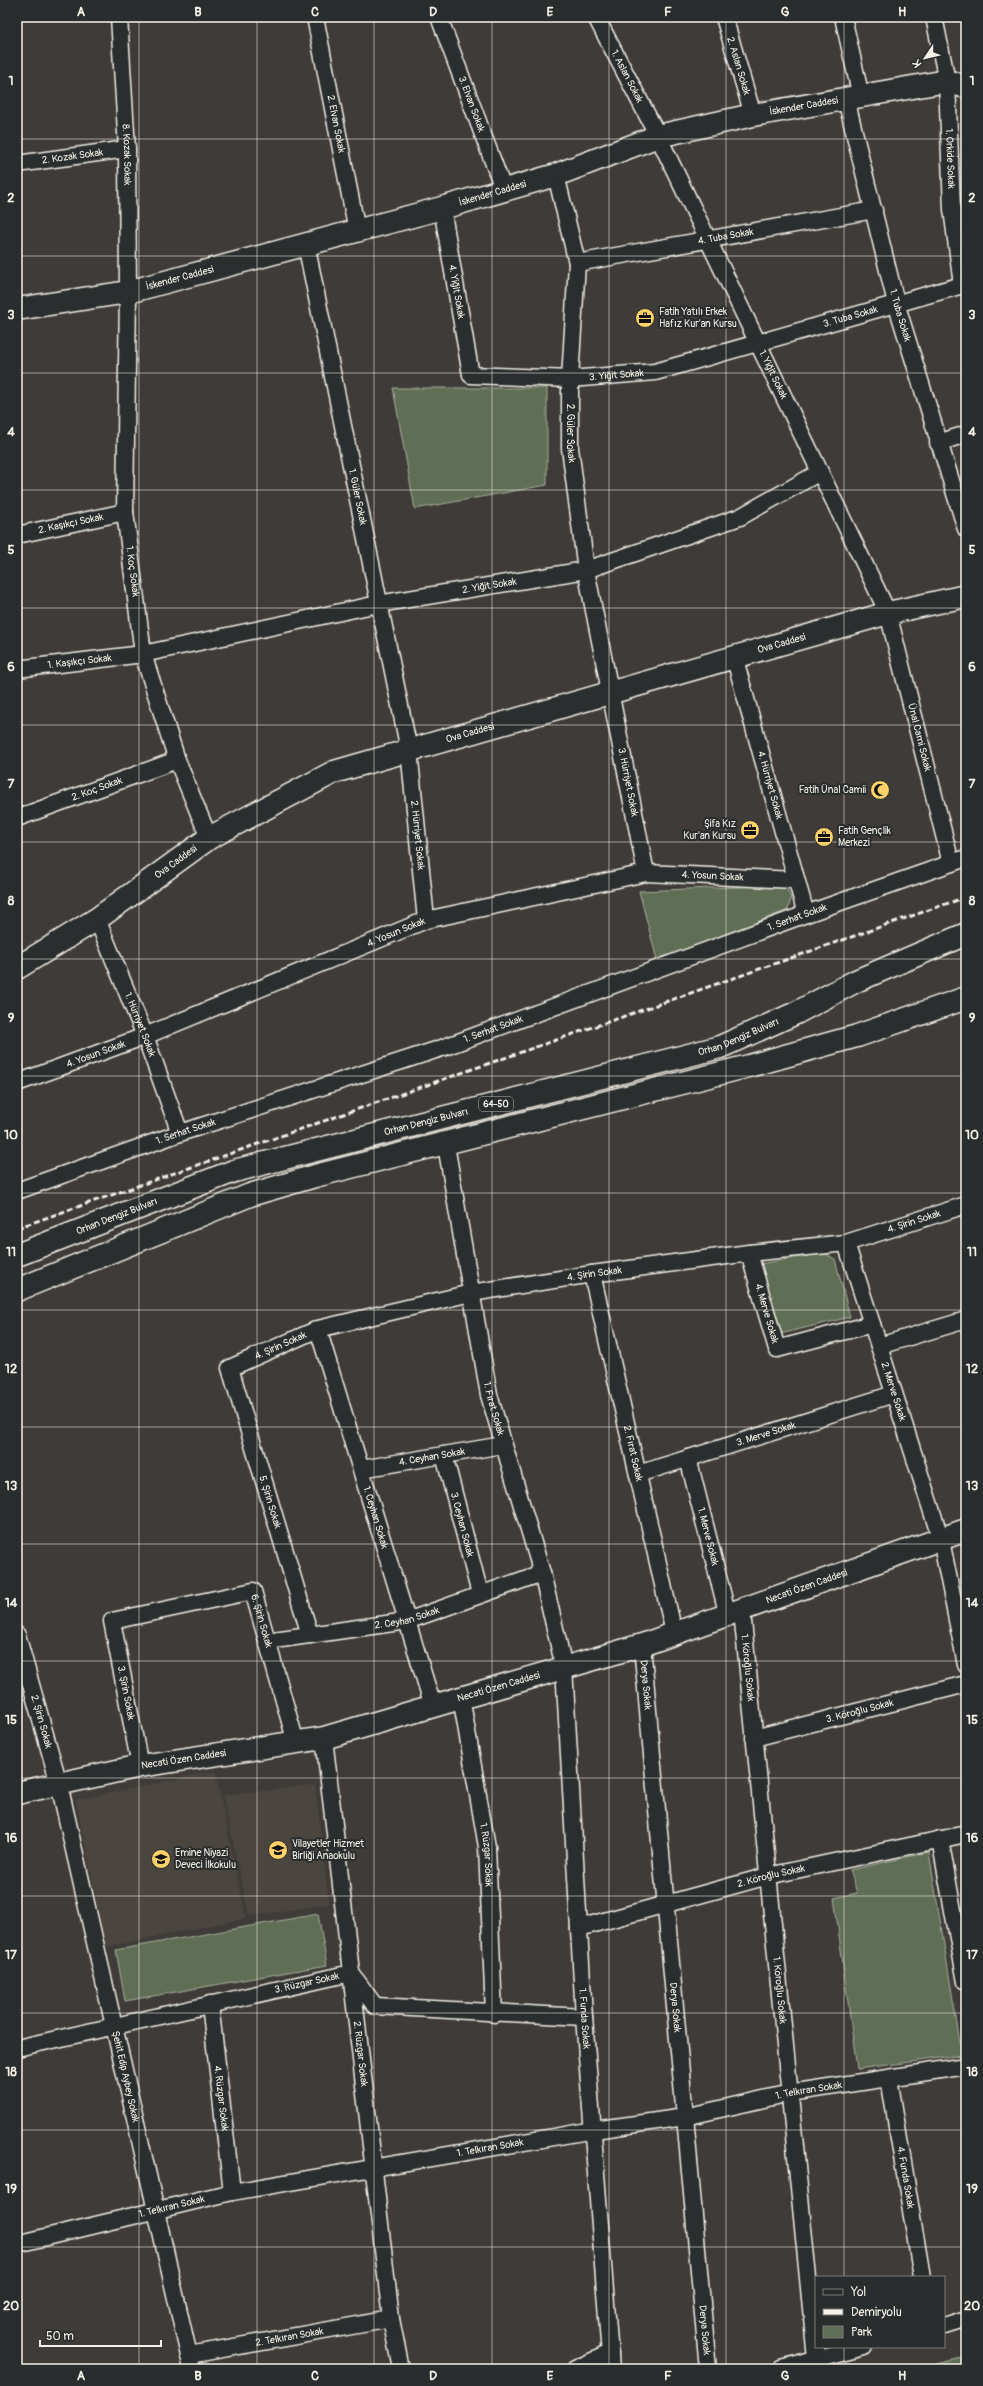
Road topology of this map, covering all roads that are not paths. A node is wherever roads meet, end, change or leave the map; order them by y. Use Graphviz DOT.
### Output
graph roads {
  1 [pos="119,17"];
  2 [pos="315,17"];
  3 [pos="439,17"];
  4 [pos="596,17"];
  5 [pos="724,17"];
  6 [pos="843,17"];
  7 [pos="934,17"];
  8 [pos="957,84"];
  9 [pos="854,98"];
  10 [pos="753,115"];
  11 [pos="658,136"];
  12 [pos="127,149"];
  13 [pos="17,164"];
  14 [pos="556,174"];
  15 [pos="504,191"];
  16 [pos="442,208"];
  17 [pos="874,210"];
  18 [pos="357,231"];
  19 [pos="708,240"];
  20 [pos="306,244"];
  21 [pos="577,263"];
  22 [pos="964,284"];
  23 [pos="128,292"];
  24 [pos="896,303"];
  25 [pos="17,309"];
  26 [pos="758,342"];
  27 [pos="471,375"];
  28 [pos="570,379"];
  29 [pos="966,434"];
  30 [pos="938,442"];
  31 [pos="820,472"];
  32 [pos="125,512"];
  33 [pos="966,529"];
  34 [pos="17,535"];
  35 [pos="586,570"];
  36 [pos="966,596"];
  37 [pos="378,604"];
  38 [pos="888,613"];
  39 [pos="143,654"];
  40 [pos="734,656"];
  41 [pos="17,669"];
  42 [pos="611,692"];
  43 [pos="409,750"];
  44 [pos="178,760"];
  45 [pos="17,818"];
  46 [pos="209,838"];
  47 [pos="959,860"];
  48 [pos="646,873"];
  49 [pos="796,880"];
  50 [pos="806,914"];
  51 [pos="97,919"];
  52 [pos="426,920"];
  53 [pos="966,934"];
  54 [pos="17,968"];
  55 [pos="966,998"];
  56 [pos="146,1036"];
  57 [pos="17,1083"];
  58 [pos="180,1133"];
  59 [pos="446,1145"];
  60 [pos="17,1191"];
  61 [pos="966,1205"];
  62 [pos="846,1243"];
  63 [pos="749,1253"];
  64 [pos="17,1255"];
  65 [pos="592,1274"];
  66 [pos="17,1290"];
  67 [pos="471,1293"];
  68 [pos="966,1320"];
  69 [pos="872,1324"];
  70 [pos="318,1329"];
  71 [pos="879,1346"];
  72 [pos="230,1368"];
  73 [pos="894,1394"];
  74 [pos="503,1445"];
  75 [pos="444,1455"];
  76 [pos="688,1458"];
  77 [pos="361,1469"];
  78 [pos="638,1474"];
  79 [pos="966,1530"];
  80 [pos="941,1540"];
  81 [pos="542,1573"];
  82 [pos="480,1594"];
  83 [pos="735,1614"];
  84 [pos="112,1621"];
  85 [pos="407,1622"];
  86 [pos="674,1634"];
  87 [pos="17,1635"];
  88 [pos="310,1635"];
  89 [pos="267,1641"];
  90 [pos="642,1645"];
  91 [pos="966,1665"];
  92 [pos="564,1667"];
  93 [pos="966,1684"];
  94 [pos="462,1697"];
  95 [pos="433,1706"];
  96 [pos="324,1738"];
  97 [pos="754,1738"];
  98 [pos="296,1743"];
  99 [pos="140,1766"];
  100 [pos="59,1784"];
  101 [pos="17,1793"];
  102 [pos="966,1834"];
  103 [pos="940,1839"];
  104 [pos="768,1876"];
  105 [pos="666,1904"];
  106 [pos="579,1928"];
  107 [pos="351,1973"];
  108 [pos="966,1982"];
  109 [pos="210,2004"];
  110 [pos="494,2014"];
  111 [pos="584,2017"];
  112 [pos="114,2026"];
  113 [pos="17,2048"];
  114 [pos="966,2066"];
  115 [pos="889,2078"];
  116 [pos="790,2093"];
  117 [pos="685,2117"];
  118 [pos="594,2130"];
  119 [pos="373,2167"];
  120 [pos="232,2192"];
  121 [pos="156,2210"];
  122 [pos="17,2244"];
  123 [pos="922,2276"];
  124 [pos="391,2319"];
  125 [pos="966,2319"];
  126 [pos="945,2326"];
  127 [pos="815,2344"];
  128 [pos="815,2348"];
  129 [pos="861,2348"];
  130 [pos="610,2353"];
  131 [pos="190,2362"];
  132 [pos="817,2364"];
  133 [pos="401,2369"];
  134 [pos="575,2369"];
  135 [pos="611,2369"];
  136 [pos="708,2369"];
  137 [pos="781,2369"];
  1 -- 12 [label="street, 8. Kozak Sokak"];
  2 -- 18 [label="street, 2. Elvan Sokak"];
  3 -- 15 [label="street, 3. Elvan Sokak"];
  4 -- 11 [label="street, 1. Aslan Sokak"];
  5 -- 10 [label="street, 2. Aslan Sokak"];
  6 -- 9 [label="street, 1. Tuba Sokak"];
  7 -- 8 [label="street, 1. Orkide Sokak"];
  8 -- 9 [label="street, İskender Caddesi"];
  8 -- 22 [label="street, 1. Orkide Sokak"];
  9 -- 10 [label="street, İskender Caddesi"];
  9 -- 17 [label="street, 1. Tuba Sokak"];
  10 -- 11 [label="street, İskender Caddesi"];
  11 -- 14 [label="street, İskender Caddesi"];
  11 -- 19 [label="street, 1. Yiğit Sokak"];
  12 -- 13 [label="street, 2. Kozak Sokak"];
  12 -- 23 [label="street, 8. Kozak Sokak"];
  14 -- 15 [label="street, İskender Caddesi"];
  14 -- 21 [label="street, 2. Güler Sokak"];
  15 -- 16 [label="street, İskender Caddesi"];
  16 -- 18 [label="street, İskender Caddesi"];
  16 -- 27 [label="street, 4. Yiğit Sokak"];
  17 -- 19 [label="street, 4. Tuba Sokak"];
  17 -- 24 [label="street, 1. Tuba Sokak"];
  18 -- 20 [label="street, İskender Caddesi"];
  19 -- 21 [label="street, 4. Tuba Sokak"];
  19 -- 26 [label="street, 1. Yiğit Sokak"];
  20 -- 23 [label="street, İskender Caddesi"];
  20 -- 37 [label="street, 1. Güler Sokak"];
  21 -- 28 [label="street, 2. Güler Sokak"];
  22 -- 24 [label="street, 3. Tuba Sokak"];
  23 -- 25 [label="street, İskender Caddesi"];
  23 -- 32 [label="street, 1. Koç Sokak"];
  24 -- 26 [label="street, 3. Tuba Sokak"];
  24 -- 30 [label="street, 1. Tuba Sokak"];
  26 -- 28 [label="street, 3. Yiğit Sokak"];
  26 -- 31 [label="street, 1. Yiğit Sokak"];
  27 -- 28 [label="street, 3. Yiğit Sokak"];
  28 -- 35 [label="street, 2. Güler Sokak"];
  29 -- 30 [label="street"];
  30 -- 33 [label="street, 1. Tuba Sokak"];
  31 -- 35 [label="street, 2. Yiğit Sokak"];
  31 -- 38 [label="street, 1. Yiğit Sokak"];
  32 -- 34 [label="street, 2. Kaşıkçı Sokak"];
  32 -- 39 [label="street, 1. Koç Sokak"];
  35 -- 37 [label="street, 2. Yiğit Sokak"];
  35 -- 42 [label="street, 2. Güler Sokak"];
  36 -- 38 [label="street, Ova Caddesi"];
  37 -- 39 [label="street, 2. Yiğit Sokak"];
  37 -- 43 [label="street, 1. Güler Sokak"];
  38 -- 40 [label="street, Ova Caddesi"];
  38 -- 47 [label="street, Ünal Cami Sokak"];
  39 -- 41 [label="street, 1. Kaşıkçı Sokak"];
  39 -- 44 [label="street, 1. Koç Sokak"];
  40 -- 42 [label="street, Ova Caddesi"];
  40 -- 49 [label="street, 4. Hürriyet Sokak"];
  42 -- 43 [label="street, Ova Caddesi"];
  42 -- 48 [label="street, 3. Hürriyet Sokak"];
  43 -- 46 [label="street, Ova Caddesi"];
  43 -- 52 [label="street, 2. Hürriyet Sokak"];
  44 -- 45 [label="street, 2. Koç Sokak"];
  44 -- 46 [label="street, 1. Koç Sokak"];
  46 -- 51 [label="street, Ova Caddesi"];
  47 -- 50 [label="street, 1. Serhat Sokak"];
  48 -- 49 [label="street, 4. Yosun Sokak"];
  48 -- 52 [label="street, 4. Yosun Sokak"];
  49 -- 50 [label="street, 4. Hürriyet Sokak"];
  50 -- 58 [label="street, 1. Serhat Sokak"];
  51 -- 54 [label="street, Ova Caddesi"];
  51 -- 56 [label="street, 1. Hürriyet Sokak"];
  52 -- 56 [label="street, 4. Yosun Sokak"];
  53 -- 64 [label="street, Orhan Dengiz Bulvarı / 64-50"];
  55 -- 59 [label="street"];
  56 -- 57 [label="street, 4. Yosun Sokak"];
  56 -- 58 [label="street, 1. Hürriyet Sokak"];
  58 -- 60 [label="street, 1. Serhat Sokak"];
  59 -- 66 [label="street"];
  59 -- 67 [label="street, 1. Fırat Sokak"];
  61 -- 62 [label="street, 4. Şirin Sokak"];
  62 -- 63 [label="street, 4. Şirin Sokak"];
  62 -- 69 [label="street, 2. Merve Sokak"];
  63 -- 65 [label="street, 4. Şirin Sokak"];
  63 -- 69 [label="street, 4. Merve Sokak"];
  65 -- 67 [label="street, 4. Şirin Sokak"];
  65 -- 78 [label="street, 2. Fırat Sokak"];
  67 -- 70 [label="street, 4. Şirin Sokak"];
  67 -- 74 [label="street, 1. Fırat Sokak"];
  68 -- 71 [label="street"];
  69 -- 71 [label="street, 2. Merve Sokak"];
  70 -- 72 [label="street, 4. Şirin Sokak"];
  70 -- 77 [label="street, 1. Ceyhan Sokak"];
  71 -- 73 [label="street, 2. Merve Sokak"];
  72 -- 88 [label="street, 5. Şirin Sokak"];
  73 -- 76 [label="street, 3. Merve Sokak"];
  73 -- 80 [label="street, 2. Merve Sokak"];
  74 -- 75 [label="street, 4. Ceyhan Sokak"];
  74 -- 81 [label="street, 1. Fırat Sokak"];
  75 -- 77 [label="street, 4. Ceyhan Sokak"];
  75 -- 82 [label="street, 3. Ceyhan Sokak"];
  76 -- 78 [label="street, 3. Merve Sokak"];
  76 -- 83 [label="street, 1. Merve Sokak"];
  77 -- 85 [label="street, 1. Ceyhan Sokak"];
  78 -- 86 [label="street, 2. Fırat Sokak"];
  79 -- 80 [label="street, Necati Özen Caddesi"];
  80 -- 83 [label="street, Necati Özen Caddesi"];
  80 -- 91 [label="street, 2. Merve Sokak"];
  81 -- 82 [label="street, 2. Ceyhan Sokak"];
  81 -- 92 [label="street, 1. Fırat Sokak"];
  82 -- 85 [label="street, 2. Ceyhan Sokak"];
  83 -- 86 [label="street, Necati Özen Caddesi"];
  83 -- 97 [label="street, 1. Köroğlu Sokak"];
  84 -- 89 [label="street, 6. Şirin Sokak"];
  84 -- 99 [label="street, 3. Şirin Sokak"];
  85 -- 88 [label="street, 2. Ceyhan Sokak"];
  85 -- 95 [label="street, 1. Ceyhan Sokak"];
  86 -- 90 [label="street, Necati Özen Caddesi"];
  87 -- 100 [label="street, 2. Şirin Sokak"];
  88 -- 89 [label="street, 2. Ceyhan Sokak"];
  89 -- 98 [label="street, 6. Şirin Sokak"];
  90 -- 92 [label="street, Necati Özen Caddesi"];
  90 -- 105 [label="street, Derya Sokak"];
  92 -- 94 [label="street, Necati Özen Caddesi"];
  92 -- 106 [label="street, 1. Funda Sokak"];
  93 -- 97 [label="street, 3. Köroğlu Sokak"];
  94 -- 95 [label="street, Necati Özen Caddesi"];
  94 -- 110 [label="street, 1. Rüzgar Sokak"];
  95 -- 96 [label="street, Necati Özen Caddesi"];
  96 -- 98 [label="street, Necati Özen Caddesi"];
  96 -- 107 [label="street, 2. Rüzgar Sokak"];
  97 -- 104 [label="street, 1. Köroğlu Sokak"];
  98 -- 99 [label="street, Necati Özen Caddesi"];
  99 -- 100 [label="street, Necati Özen Caddesi"];
  100 -- 101 [label="street, Necati Özen Caddesi"];
  100 -- 112 [label="street, Şehit Edip Aybey Sokak"];
  102 -- 103 [label="street, 2. Köroğlu Sokak"];
  103 -- 104 [label="street, 2. Köroğlu Sokak"];
  103 -- 108 [label="street"];
  104 -- 105 [label="street, 2. Köroğlu Sokak"];
  104 -- 116 [label="street, 1. Köroğlu Sokak"];
  105 -- 106 [label="street, 2. Köroğlu Sokak"];
  105 -- 117 [label="street, Derya Sokak"];
  106 -- 111 [label="street, 1. Funda Sokak"];
  107 -- 109 [label="street, 3. Rüzgar Sokak"];
  107 -- 110 [label="street, 3. Rüzgar Sokak"];
  107 -- 119 [label="street, 2. Rüzgar Sokak"];
  109 -- 112 [label="street, 3. Rüzgar Sokak"];
  109 -- 120 [label="street, 4. Rüzgar Sokak"];
  110 -- 111 [label="street, 3. Rüzgar Sokak"];
  111 -- 118 [label="street, 1. Funda Sokak"];
  112 -- 113 [label="street, 3. Rüzgar Sokak"];
  112 -- 121 [label="street, Şehit Edip Aybey Sokak"];
  114 -- 115 [label="street, 1. Telkıran Sokak"];
  115 -- 116 [label="street, 1. Telkıran Sokak"];
  115 -- 123 [label="street, 4. Funda Sokak"];
  116 -- 117 [label="street, 1. Telkıran Sokak"];
  116 -- 127 [label="street, 1. Köroğlu Sokak"];
  117 -- 118 [label="street, 1. Telkıran Sokak"];
  117 -- 136 [label="street, Derya Sokak"];
  118 -- 119 [label="street, 1. Telkıran Sokak"];
  118 -- 130 [label="street, 1. Funda Sokak"];
  119 -- 120 [label="street, 1. Telkıran Sokak"];
  119 -- 124 [label="street, 2. Rüzgar Sokak"];
  120 -- 121 [label="street, 1. Telkıran Sokak"];
  121 -- 122 [label="street, 1. Telkıran Sokak"];
  121 -- 131 [label="street, Şehit Edip Aybey Sokak"];
  124 -- 131 [label="street, 2. Telkıran Sokak"];
  124 -- 133 [label="street, 2. Rüzgar Sokak"];
  125 -- 126 [label="street"];
  128 -- 132 [label="street, 1. Köroğlu Sokak"];
  129 -- 132 [label="street"];
  130 -- 134 [label="street"];
  130 -- 135 [label="street, 1. Funda Sokak"];
  132 -- 137 [label="street"];
}
